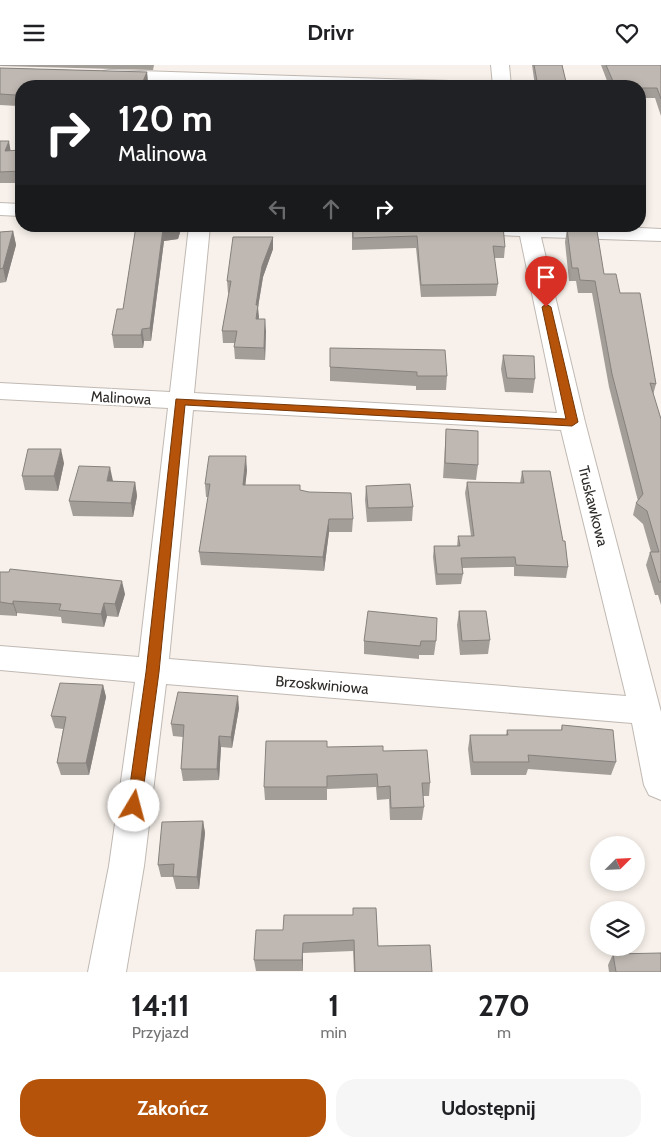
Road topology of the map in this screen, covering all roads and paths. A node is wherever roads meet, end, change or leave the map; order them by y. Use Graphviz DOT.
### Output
graph roads {
  1 [pos="500,65"];
  2 [pos="88,74"];
  3 [pos="269,80"];
  4 [pos="501,80"];
  5 [pos="0,209"];
  6 [pos="15,210"];
  7 [pos="199,232"];
  8 [pos="530,232"];
  9 [pos="604,232"];
  10 [pos="661,235"];
  11 [pos="0,391"];
  12 [pos="180,401"];
  13 [pos="572,422"];
  14 [pos="0,658"];
  15 [pos="153,672"];
  16 [pos="645,711"];
  17 [pos="661,785"];
  18 [pos="107,972"];
  1 -- 4 [label="street"];
  2 -- 3 [label="street"];
  5 -- 6 [label="street"];
  7 -- 12 [label="street"];
  8 -- 13 [label="street, Truskawkowa"];
  9 -- 10 [label="street"];
  11 -- 12 [label="street, Malinowa"];
  12 -- 13 [label="street, Malinowa"];
  12 -- 15 [label="street"];
  13 -- 16 [label="street, Truskawkowa"];
  14 -- 15 [label="street, Brzoskwiniowa"];
  15 -- 16 [label="street, Brzoskwiniowa"];
  15 -- 18 [label="street"];
  16 -- 17 [label="street, Truskawkowa"];
}
